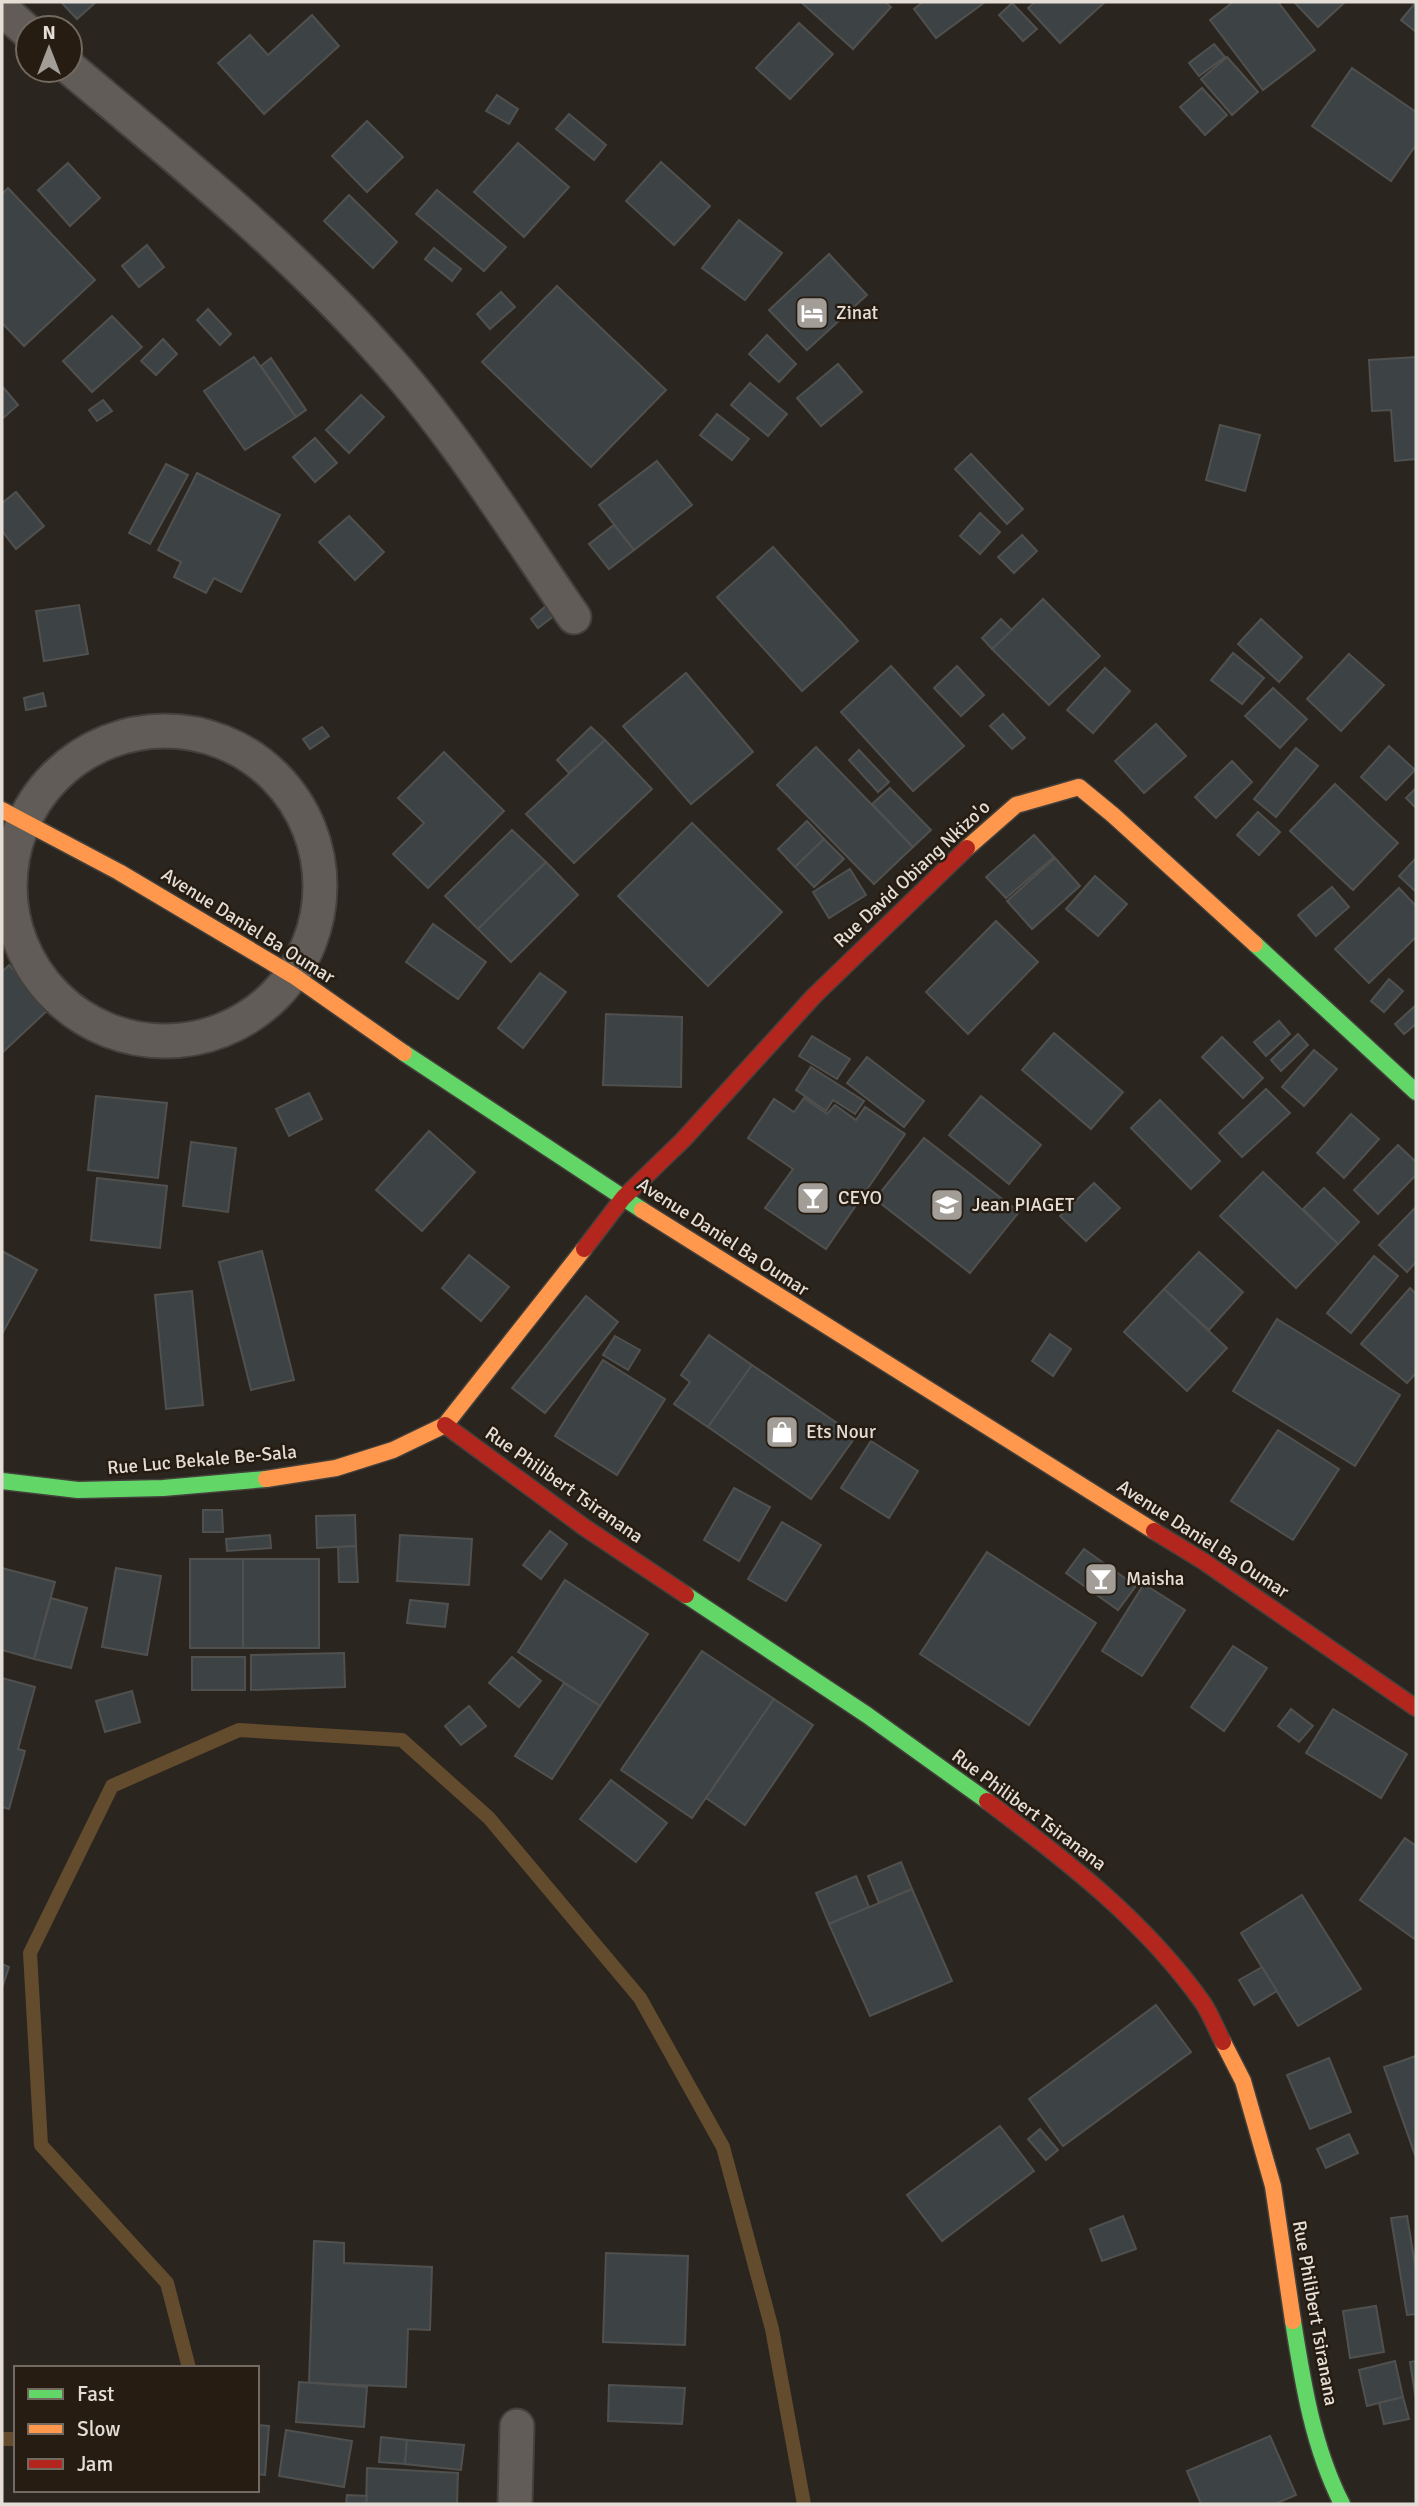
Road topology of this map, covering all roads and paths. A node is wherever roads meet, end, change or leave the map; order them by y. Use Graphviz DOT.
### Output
graph roads {
  1 [pos="84,80"];
  2 [pos="574,617"];
  3 [pos="12,815"];
  4 [pos="294,976"];
  5 [pos="1416,1092"];
  6 [pos="623,1198"];
  7 [pos="445,1425"];
  8 [pos="2,1481"];
  9 [pos="1416,1708"];
  10 [pos="517,2426"];
  11 [pos="515,2504"];
  12 [pos="1342,2504"];
  1 -- 2 [label="street"];
  3 -- 4 [label="street, Avenue Daniel Ba Oumar"];
  3 -- 4 [label="street"];
  3 -- 4 [label="street"];
  4 -- 6 [label="street, Avenue Daniel Ba Oumar"];
  5 -- 6 [label="street, Rue David Obiang Nkizo'o"];
  6 -- 7 [label="street, Rue Luc Bekale Be-Sala"];
  6 -- 9 [label="street, Avenue Daniel Ba Oumar"];
  7 -- 8 [label="street, Rue Luc Bekale Be-Sala"];
  7 -- 12 [label="street, Rue Philibert Tsiranana"];
  10 -- 11 [label="street"];
}
